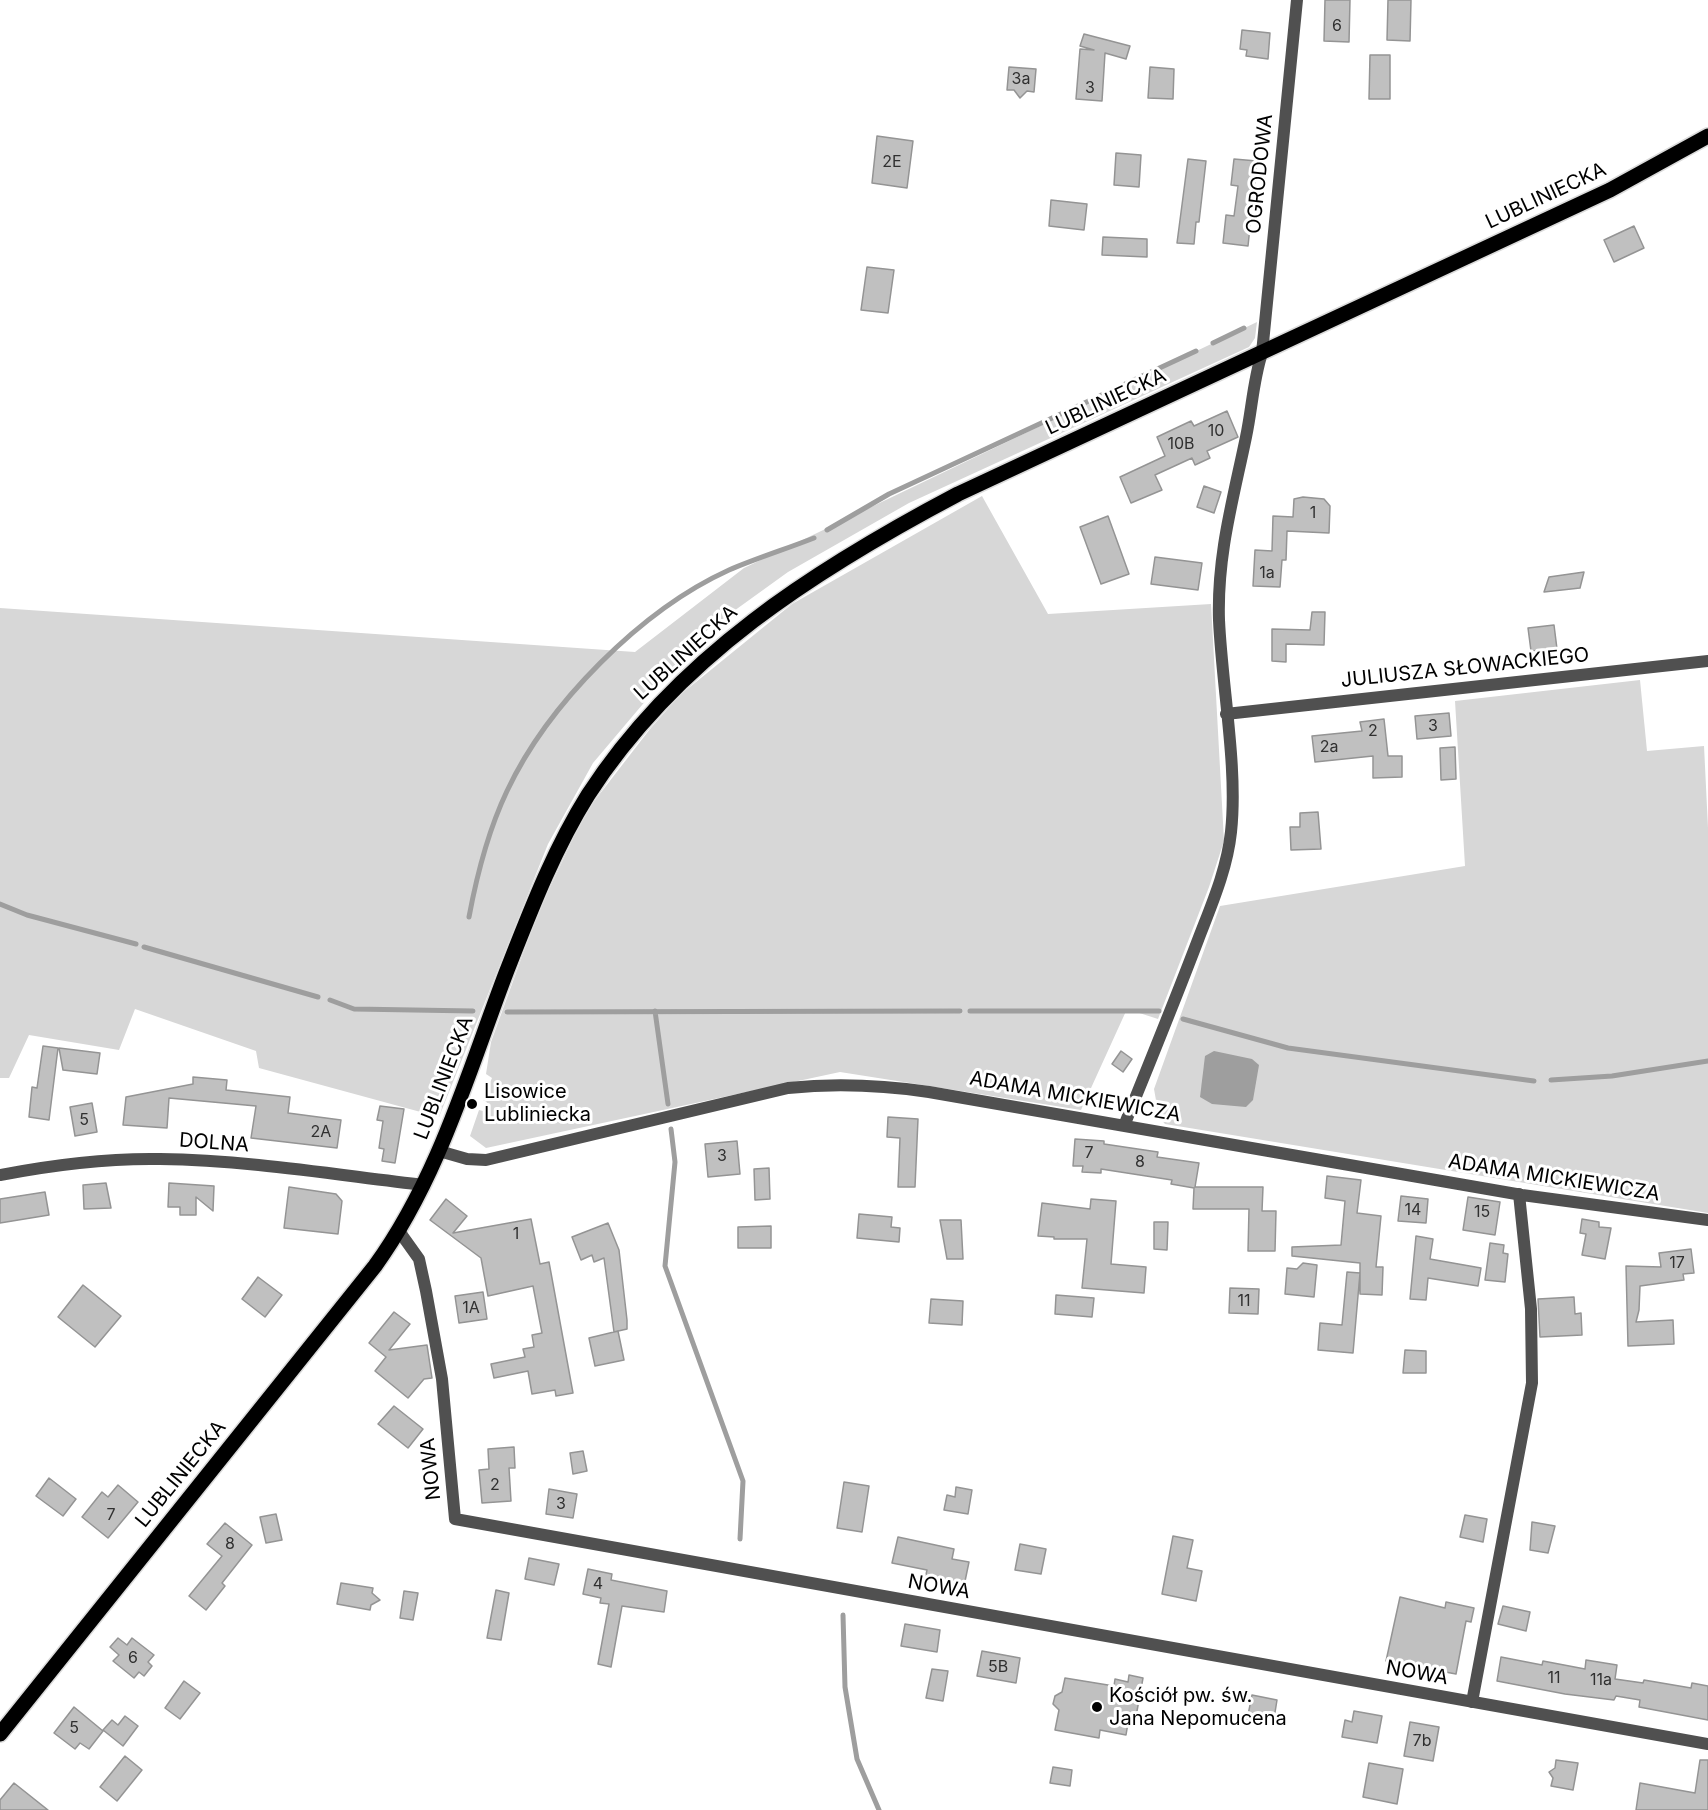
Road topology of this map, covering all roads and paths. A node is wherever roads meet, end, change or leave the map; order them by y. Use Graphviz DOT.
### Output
graph roads {
  1 [pos="1297,0"];
  2 [pos="1708,136"];
  3 [pos="1262,353"];
  4 [pos="1708,661"];
  5 [pos="1226,714"];
  6 [pos="1124,1126"];
  7 [pos="439,1151"];
  8 [pos="0,1175"];
  9 [pos="424,1185"];
  10 [pos="1519,1194"];
  11 [pos="1708,1220"];
  12 [pos="399,1231"];
  13 [pos="1472,1702"];
  14 [pos="0,1734"];
  15 [pos="1708,1744"];
  1 -- 3 [label="street, OGRODOWA"];
  2 -- 3 [label="main road, LUBLINIECKA"];
  3 -- 5 [label="street, OGRODOWA"];
  3 -- 7 [label="main road, LUBLINIECKA"];
  4 -- 5 [label="street, JULIUSZA SŁOWACKIEGO"];
  5 -- 6 [label="street, OGRODOWA"];
  6 -- 7 [label="street, ADAMA MICKIEWICZA"];
  6 -- 10 [label="street, ADAMA MICKIEWICZA"];
  7 -- 9 [label="main road, LUBLINIECKA"];
  8 -- 9 [label="street, DOLNA"];
  9 -- 12 [label="main road, LUBLINIECKA"];
  10 -- 11 [label="street, ADAMA MICKIEWICZA"];
  10 -- 13 [label="street"];
  12 -- 13 [label="street, NOWA"];
  12 -- 14 [label="main road, LUBLINIECKA"];
  13 -- 15 [label="street, NOWA"];
}
